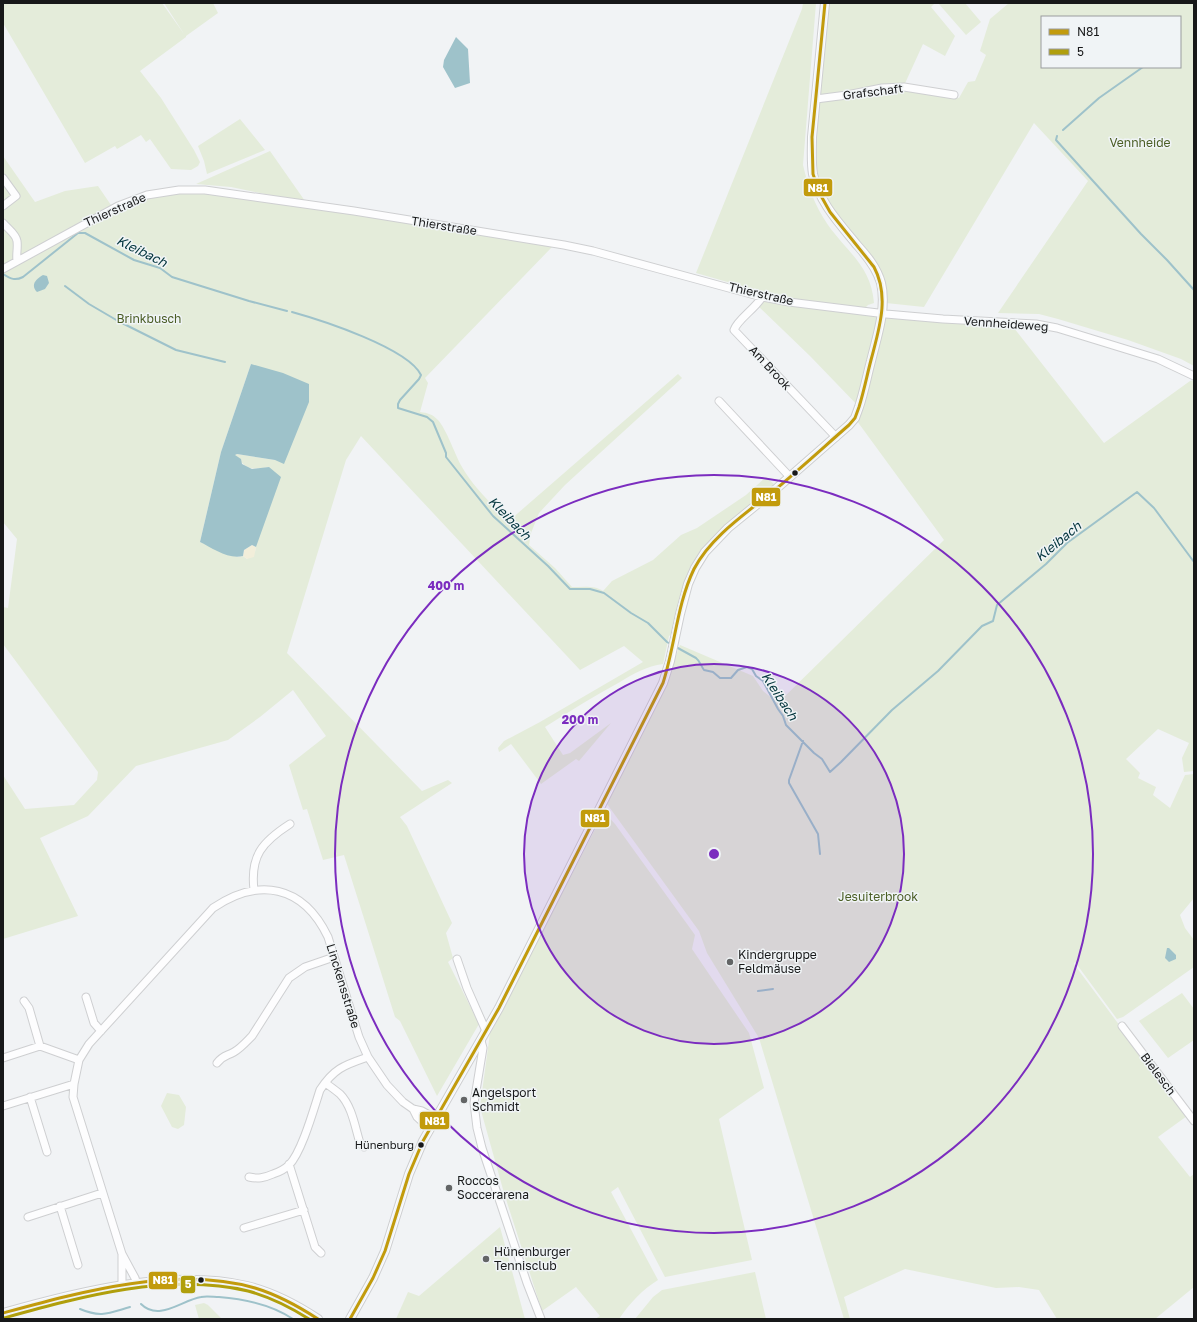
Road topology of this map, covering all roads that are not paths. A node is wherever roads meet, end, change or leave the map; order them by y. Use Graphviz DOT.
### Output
graph roads {
  1 [pos="825,3"];
  2 [pos="954,95"];
  3 [pos="816,99"];
  4 [pos="3,178"];
  5 [pos="3,206"];
  6 [pos="3,223"];
  7 [pos="17,261"];
  8 [pos="3,269"];
  9 [pos="762,297"];
  10 [pos="882,313"];
  11 [pos="1194,376"];
  12 [pos="719,401"];
  13 [pos="836,437"];
  14 [pos="790,477"];
  15 [pos="290,824"];
  16 [pos="254,890"];
  17 [pos="334,957"];
  18 [pos="457,959"];
  19 [pos="86,997"];
  20 [pos="24,1001"];
  21 [pos="1122,1026"];
  22 [pos="101,1031"];
  23 [pos="486,1031"];
  24 [pos="481,1041"];
  25 [pos="40,1046"];
  26 [pos="368,1057"];
  27 [pos="3,1058"];
  28 [pos="79,1060"];
  29 [pos="217,1063"];
  30 [pos="325,1083"];
  31 [pos="74,1084"];
  32 [pos="30,1097"];
  33 [pos="3,1106"];
  34 [pos="413,1109"];
  35 [pos="435,1118"];
  36 [pos="1194,1121"];
  37 [pos="429,1128"];
  38 [pos="364,1147"];
  39 [pos="47,1152"];
  40 [pos="289,1164"];
  41 [pos="249,1177"];
  42 [pos="102,1192"];
  43 [pos="60,1206"];
  44 [pos="304,1210"];
  45 [pos="28,1217"];
  46 [pos="244,1228"];
  47 [pos="321,1253"];
  48 [pos="122,1254"];
  49 [pos="78,1265"];
  50 [pos="137,1284"];
  51 [pos="122,1285"];
  52 [pos="3,1313"];
  53 [pos="318,1319"];
  54 [pos="350,1319"];
  55 [pos="541,1319"];
  1 -- 3 [label="street"];
  2 -- 3 [label="street, Grafschaft"];
  3 -- 10 [label="street"];
  4 -- 5 [label="street"];
  6 -- 7 [label="street"];
  7 -- 8 [label="street, Thierstraße"];
  7 -- 9 [label="street, Thierstraße"];
  9 -- 10 [label="street, Thierstraße"];
  9 -- 13 [label="street, Am Brook"];
  10 -- 11 [label="street, Vennheideweg"];
  10 -- 13 [label="street"];
  12 -- 14 [label="street"];
  13 -- 14 [label="street"];
  14 -- 23 [label="street"];
  15 -- 16 [label="street"];
  16 -- 17 [label="street, Linckensstraße"];
  16 -- 22 [label="street, Linckensstraße"];
  17 -- 26 [label="street, Linckensstraße"];
  17 -- 29 [label="street"];
  18 -- 23 [label="street"];
  19 -- 22 [label="street"];
  20 -- 25 [label="street"];
  21 -- 36 [label="street, Bielesch"];
  22 -- 28 [label="street, Linckensstraße"];
  23 -- 24 [label="street"];
  24 -- 35 [label="street"];
  24 -- 55 [label="street"];
  25 -- 27 [label="street"];
  25 -- 28 [label="street"];
  26 -- 30 [label="street"];
  26 -- 34 [label="street, Linckensstraße"];
  28 -- 31 [label="street, Linckensstraße"];
  30 -- 38 [label="street"];
  30 -- 40 [label="street"];
  31 -- 32 [label="street"];
  31 -- 42 [label="street, Linckensstraße"];
  32 -- 33 [label="street"];
  32 -- 39 [label="street"];
  34 -- 35 [label="street, Linckensstraße"];
  34 -- 37 [label="street, Linckensstraße"];
  35 -- 37 [label="street"];
  37 -- 54 [label="street"];
  40 -- 41 [label="street"];
  40 -- 44 [label="street"];
  42 -- 43 [label="street"];
  42 -- 48 [label="street, Linckensstraße"];
  43 -- 45 [label="street"];
  43 -- 49 [label="street"];
  44 -- 46 [label="street"];
  44 -- 47 [label="street"];
  48 -- 50 [label="street, Linckensstraße"];
  48 -- 51 [label="street, Linckensstraße"];
  50 -- 51 [label="street"];
  50 -- 53 [label="street"];
  51 -- 52 [label="street"];
}
